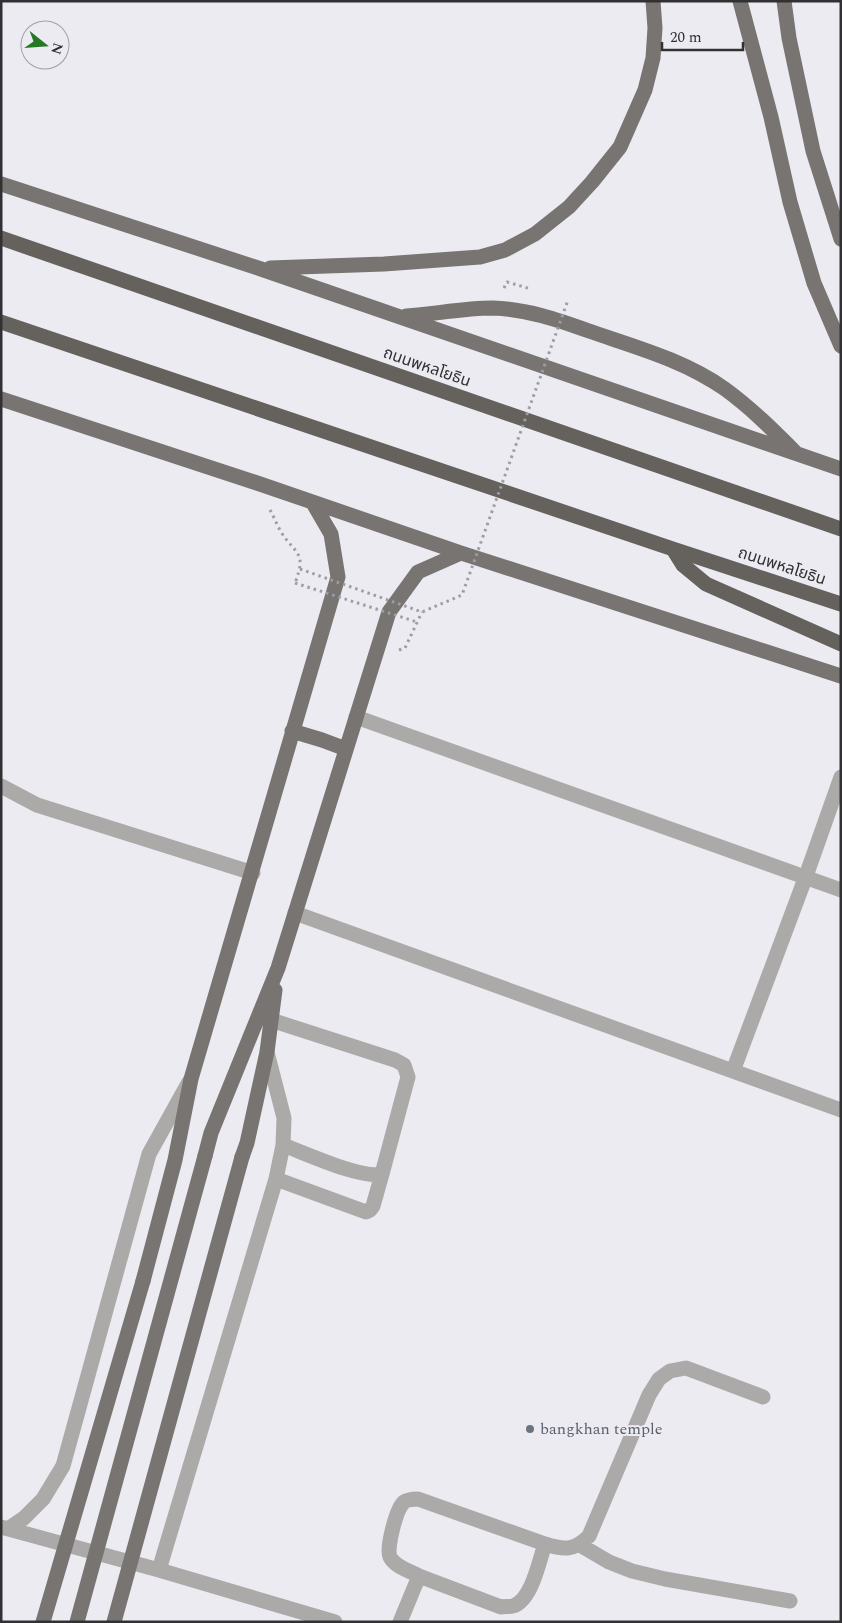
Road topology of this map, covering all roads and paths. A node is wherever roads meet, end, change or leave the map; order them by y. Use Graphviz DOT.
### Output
graph roads {
  1 [pos="653,1"];
  2 [pos="740,1"];
  3 [pos="784,1"];
  4 [pos="1,184"];
  5 [pos="1,238"];
  6 [pos="841,239"];
  7 [pos="261,268"];
  8 [pos="568,300"];
  9 [pos="400,317"];
  10 [pos="1,322"];
  11 [pos="841,346"];
  12 [pos="1,399"];
  13 [pos="799,456"];
  14 [pos="841,470"];
  15 [pos="257,483"];
  16 [pos="313,503"];
  17 [pos="841,529"];
  18 [pos="673,550"];
  19 [pos="461,553"];
  20 [pos="300,569"];
  21 [pos="841,604"];
  22 [pos="422,612"];
  23 [pos="841,644"];
  24 [pos="841,676"];
  25 [pos="356,717"];
  26 [pos="292,731"];
  27 [pos="346,749"];
  28 [pos="841,777"];
  29 [pos="1,786"];
  30 [pos="253,873"];
  31 [pos="806,876"];
  32 [pos="841,890"];
  33 [pos="295,913"];
  34 [pos="278,968"];
  35 [pos="271,1020"];
  36 [pos="266,1052"];
  37 [pos="732,1071"];
  38 [pos="191,1079"];
  39 [pos="841,1110"];
  40 [pos="283,1145"];
  41 [pos="382,1174"];
  42 [pos="276,1179"];
  43 [pos="763,1397"];
  44 [pos="4,1528"];
  45 [pos="544,1544"];
  46 [pos="580,1545"];
  47 [pos="159,1570"];
  48 [pos="419,1576"];
  49 [pos="790,1601"];
  50 [pos="43,1622"];
  51 [pos="77,1622"];
  52 [pos="114,1622"];
  53 [pos="335,1622"];
  54 [pos="400,1622"];
  1 -- 7 [label="main road"];
  2 -- 11 [label="main road"];
  3 -- 6 [label="main road"];
  4 -- 7 [label="main road"];
  5 -- 17 [label="highway, ถนนพหลโยธิน"];
  7 -- 9 [label="main road"];
  8 -- 22 [label="path, bridge"];
  9 -- 13 [label="main road"];
  9 -- 13 [label="main road"];
  10 -- 18 [label="highway, ถนนพหลโยธิน"];
  12 -- 15 [label="main road"];
  13 -- 14 [label="main road"];
  15 -- 16 [label="main road"];
  15 -- 20 [label="path"];
  16 -- 19 [label="main road"];
  16 -- 26 [label="main road"];
  18 -- 21 [label="highway, ถนนพหลโยธิน"];
  18 -- 23 [label="highway"];
  19 -- 24 [label="main road"];
  19 -- 25 [label="main road"];
  20 -- 22 [label="path, bridge"];
  20 -- 22 [label="path, bridge"];
  25 -- 27 [label="main road"];
  25 -- 31 [label="street"];
  26 -- 27 [label="main road"];
  26 -- 30 [label="main road"];
  27 -- 33 [label="main road"];
  28 -- 31 [label="street"];
  29 -- 30 [label="street"];
  30 -- 38 [label="main road"];
  31 -- 32 [label="street"];
  31 -- 37 [label="street"];
  33 -- 34 [label="main road"];
  33 -- 37 [label="street"];
  34 -- 35 [label="main road"];
  34 -- 51 [label="main road, bridge"];
  35 -- 36 [label="main road"];
  35 -- 41 [label="street"];
  36 -- 40 [label="street"];
  36 -- 52 [label="main road, bridge"];
  37 -- 39 [label="street"];
  38 -- 44 [label="street"];
  38 -- 50 [label="main road, bridge"];
  40 -- 41 [label="street"];
  40 -- 42 [label="street"];
  41 -- 42 [label="street"];
  42 -- 47 [label="street"];
  43 -- 46 [label="street"];
  44 -- 47 [label="street"];
  45 -- 46 [label="street"];
  45 -- 48 [label="street"];
  45 -- 48 [label="street"];
  46 -- 49 [label="street"];
  47 -- 53 [label="street"];
  48 -- 54 [label="street"];
}
